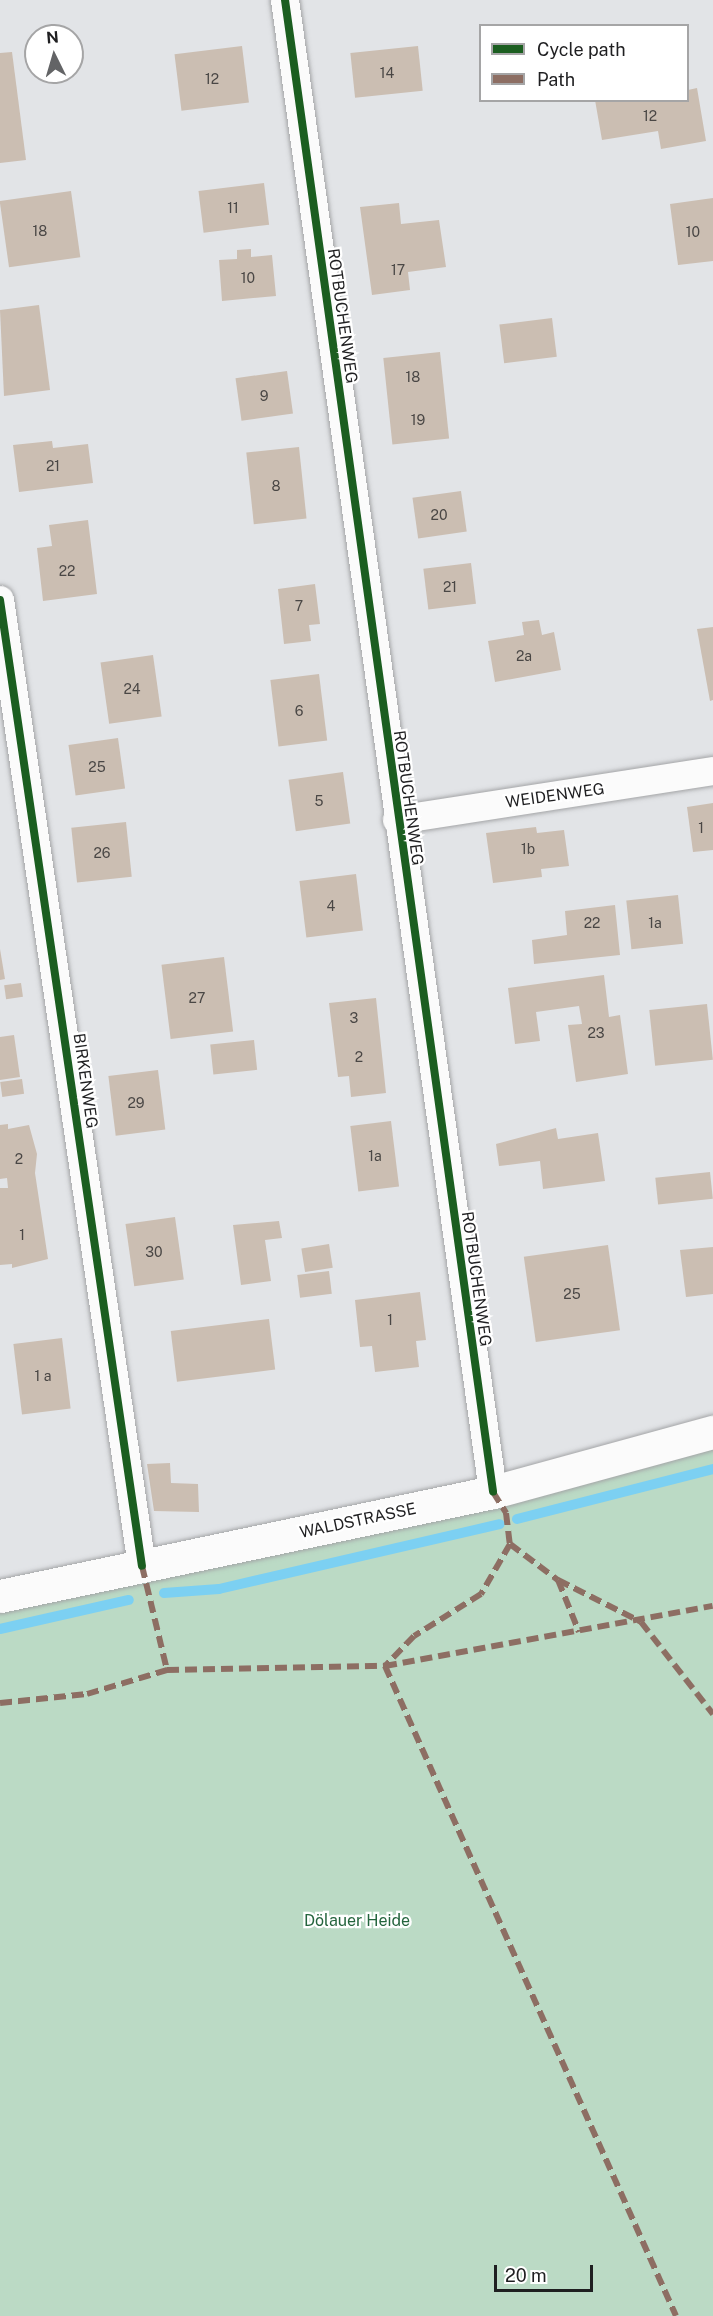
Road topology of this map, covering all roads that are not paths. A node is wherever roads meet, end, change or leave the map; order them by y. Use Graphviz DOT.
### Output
graph roads {
  1 [pos="285,0"];
  2 [pos="0,600"];
  3 [pos="713,771"];
  4 [pos="397,819"];
  5 [pos="713,1432"];
  6 [pos="493,1492"];
  7 [pos="142,1566"];
  8 [pos="0,1596"];
  1 -- 4 [label="street, ROTBUCHENWEG"];
  2 -- 7 [label="street, BIRKENWEG"];
  3 -- 4 [label="street, WEIDENWEG"];
  4 -- 6 [label="street, ROTBUCHENWEG"];
  5 -- 6 [label="main road, WALDSTRASSE"];
  6 -- 7 [label="main road, WALDSTRASSE"];
  7 -- 8 [label="main road, WALDSTRASSE"];
}
